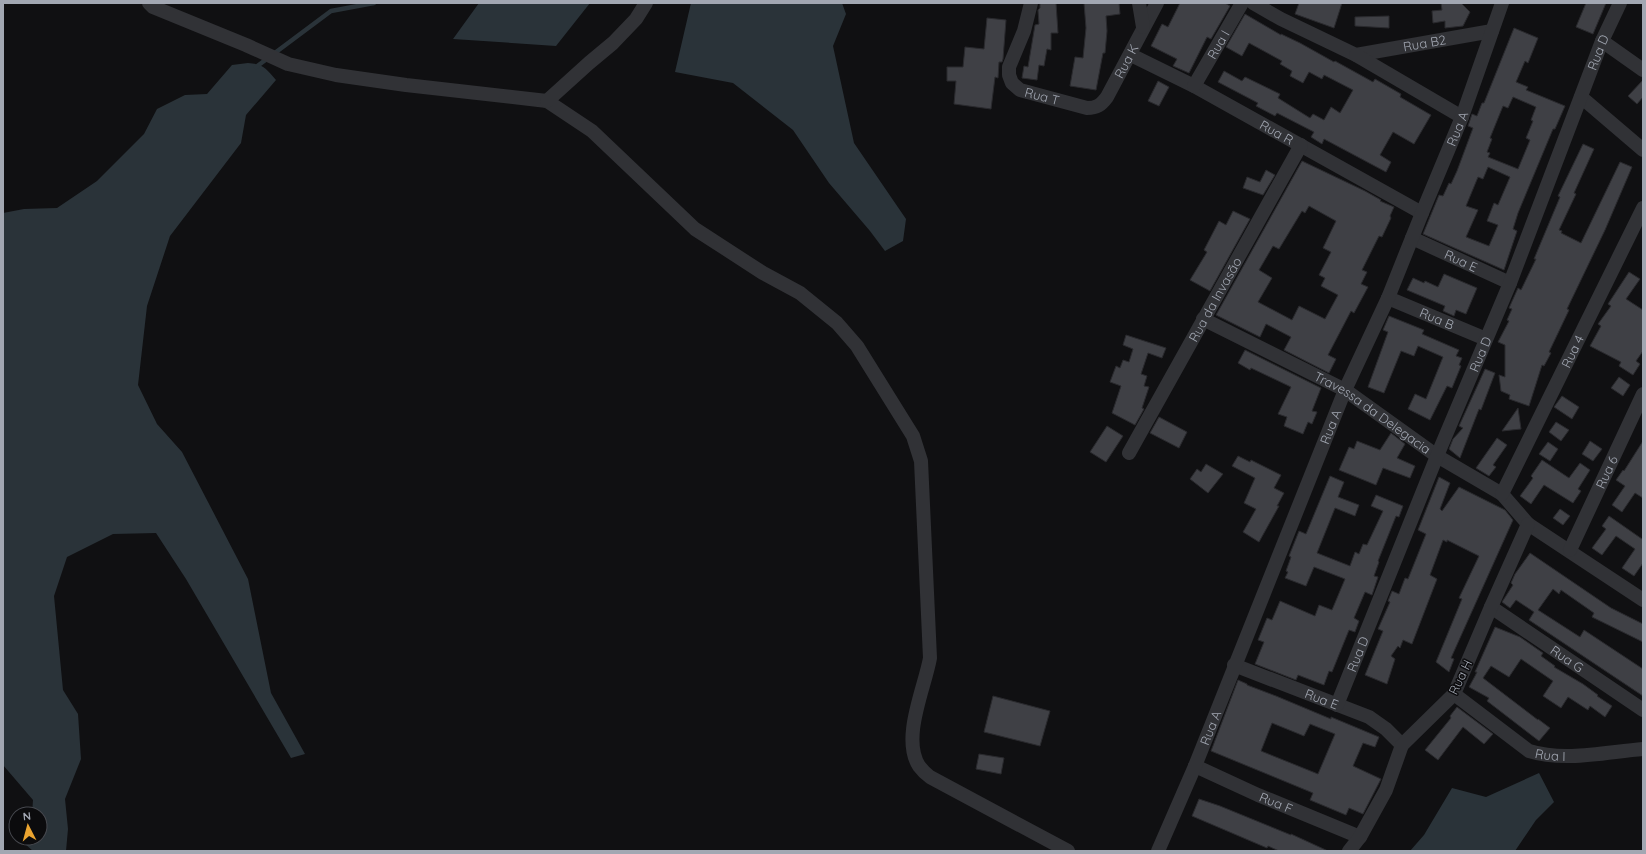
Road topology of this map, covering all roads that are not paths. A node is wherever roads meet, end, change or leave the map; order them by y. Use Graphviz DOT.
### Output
graph roads {
  1 [pos="149,3"];
  2 [pos="646,3"];
  3 [pos="1031,3"];
  4 [pos="1139,3"];
  5 [pos="1157,3"];
  6 [pos="1242,3"];
  7 [pos="1253,3"];
  8 [pos="1502,3"];
  9 [pos="1620,3"];
  10 [pos="1144,27"];
  11 [pos="1492,31"];
  12 [pos="1602,41"];
  13 [pos="1131,55"];
  14 [pos="1356,55"];
  15 [pos="1643,70"];
  16 [pos="1194,86"];
  17 [pos="1581,97"];
  18 [pos="547,101"];
  19 [pos="1087,108"];
  20 [pos="1462,117"];
  21 [pos="1301,145"];
  22 [pos="1643,150"];
  23 [pos="1643,208"];
  24 [pos="1422,213"];
  25 [pos="1412,238"];
  26 [pos="1510,283"];
  27 [pos="1388,298"];
  28 [pos="1203,320"];
  29 [pos="1486,339"];
  30 [pos="1345,390"];
  31 [pos="1643,394"];
  32 [pos="1128,453"];
  33 [pos="1437,456"];
  34 [pos="1502,494"];
  35 [pos="1528,524"];
  36 [pos="1570,550"];
  37 [pos="1643,598"];
  38 [pos="1490,607"];
  39 [pos="1234,665"];
  40 [pos="1454,694"];
  41 [pos="1337,705"];
  42 [pos="1643,710"];
  43 [pos="1402,745"];
  44 [pos="1643,749"];
  45 [pos="1195,766"];
  46 [pos="1360,837"];
  47 [pos="1068,851"];
  48 [pos="1158,851"];
  49 [pos="1349,851"];
  1 -- 18 [label="street"];
  2 -- 18 [label="street"];
  3 -- 19 [label="street, Rua T"];
  4 -- 10 [label="street"];
  5 -- 10 [label="street, Rua K"];
  6 -- 16 [label="street, Rua I"];
  7 -- 14 [label="street"];
  8 -- 11 [label="street, Rua A"];
  9 -- 12 [label="street, Rua D"];
  10 -- 13 [label="street, Rua K"];
  11 -- 14 [label="street, Rua B2"];
  11 -- 20 [label="street, Rua A"];
  12 -- 15 [label="street"];
  12 -- 17 [label="street, Rua D"];
  13 -- 16 [label="street, Rua R"];
  13 -- 19 [label="street, Rua K"];
  14 -- 20 [label="street"];
  16 -- 21 [label="street, Rua R"];
  17 -- 22 [label="street"];
  17 -- 26 [label="street, Rua D"];
  18 -- 47 [label="street"];
  20 -- 24 [label="street, Rua A"];
  21 -- 24 [label="street, Rua R"];
  21 -- 28 [label="street, Rua da Invasão"];
  23 -- 34 [label="street, Rua 4"];
  24 -- 25 [label="street, Rua A"];
  25 -- 26 [label="street, Rua E"];
  25 -- 27 [label="street, Rua A"];
  26 -- 29 [label="street, Rua D"];
  27 -- 29 [label="street, Rua B"];
  27 -- 30 [label="street, Rua A"];
  28 -- 30 [label="street, Travessa da Delegacia"];
  28 -- 32 [label="street, Rua da Invasão"];
  29 -- 33 [label="street, Rua D"];
  30 -- 33 [label="street, Travessa da Delegacia"];
  30 -- 39 [label="street, Rua A"];
  31 -- 36 [label="street, Rua 6"];
  33 -- 34 [label="street, Travessa da Delegacia"];
  33 -- 41 [label="street, Rua D"];
  34 -- 35 [label="street, Travessa da Delegacia"];
  35 -- 36 [label="street, Travessa da Delegacia"];
  35 -- 38 [label="street, Rua H"];
  36 -- 37 [label="street, Travessa da Delegacia"];
  38 -- 40 [label="street, Rua H"];
  38 -- 42 [label="street, Rua G"];
  39 -- 41 [label="street, Rua E"];
  39 -- 45 [label="street, Rua A"];
  40 -- 43 [label="street, Rua H"];
  40 -- 44 [label="street, Rua I"];
  41 -- 43 [label="street, Rua E"];
  43 -- 46 [label="street, Rua H"];
  45 -- 46 [label="street, Rua F"];
  45 -- 48 [label="street, Rua A"];
  46 -- 49 [label="street"];
}
